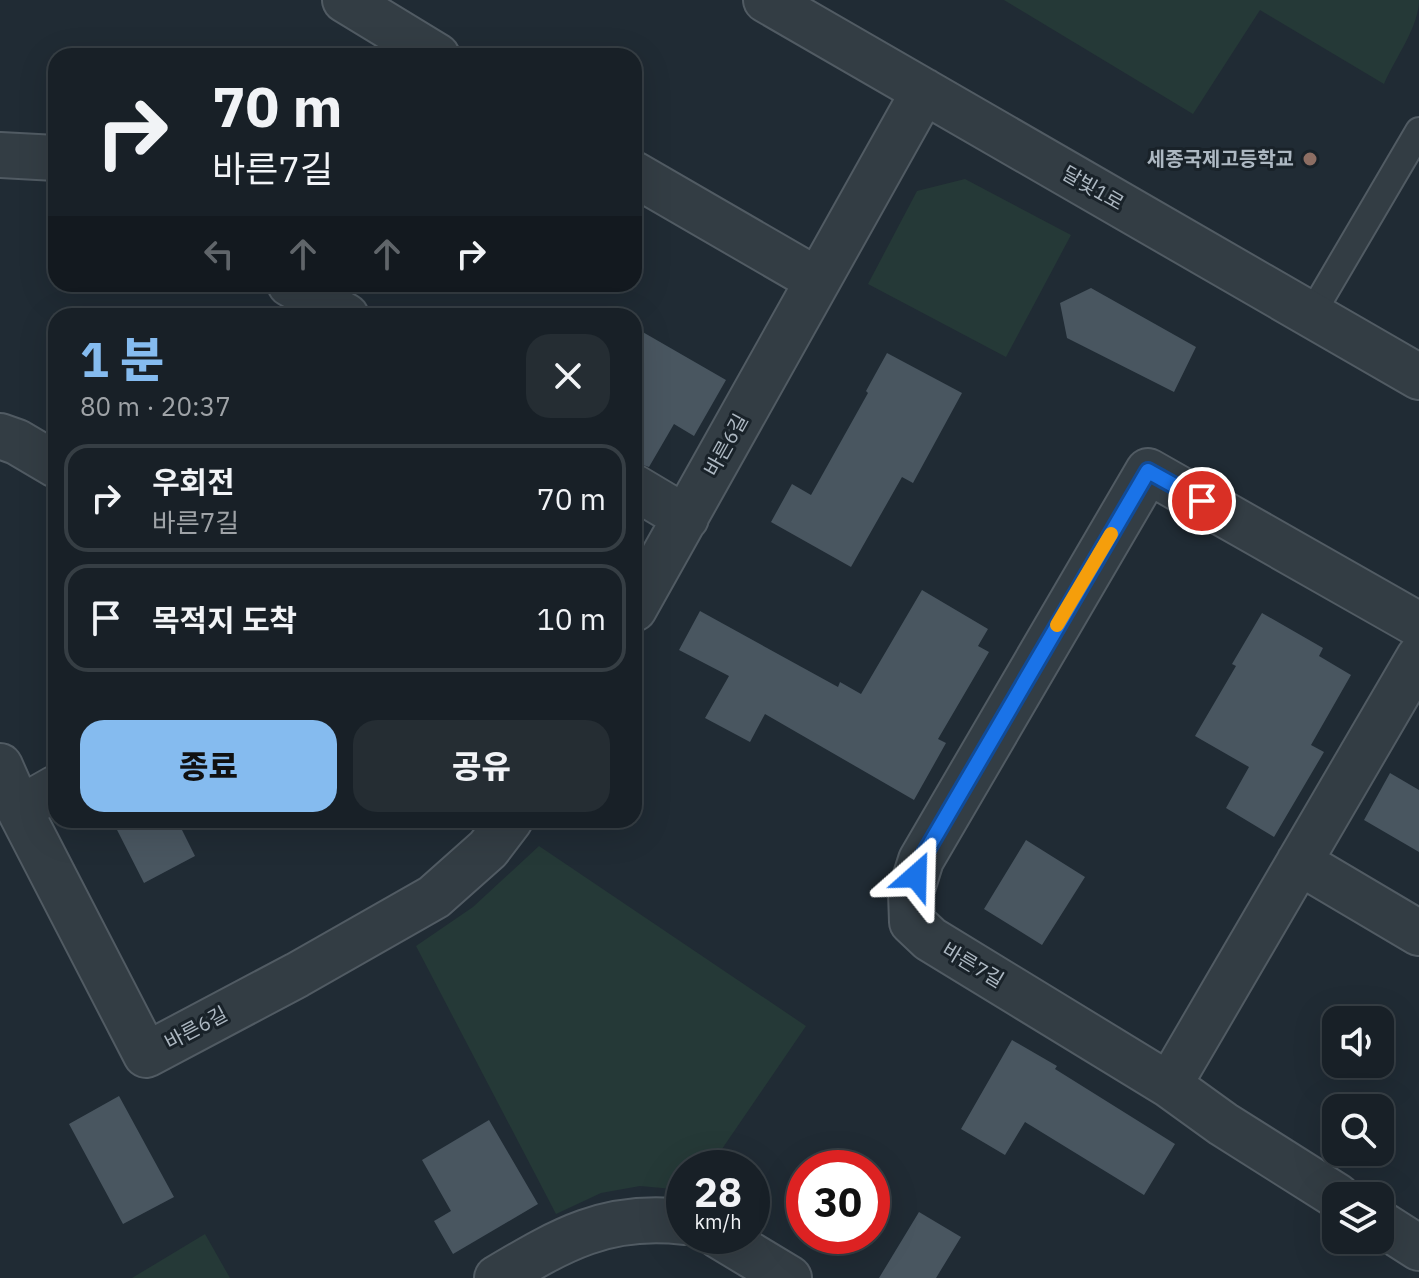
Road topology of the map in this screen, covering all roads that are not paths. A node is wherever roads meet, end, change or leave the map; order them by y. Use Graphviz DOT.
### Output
graph roads {
  1 [pos="345,0"];
  2 [pos="766,0"];
  3 [pos="424,48"];
  4 [pos="924,91"];
  5 [pos="1419,131"];
  6 [pos="0,155"];
  7 [pos="48,158"];
  8 [pos="642,179"];
  9 [pos="817,280"];
  10 [pos="304,292"];
  11 [pos="332,308"];
  12 [pos="1311,315"];
  13 [pos="1419,377"];
  14 [pos="0,436"];
  15 [pos="48,460"];
  16 [pos="642,492"];
  17 [pos="686,518"];
  18 [pos="642,595"];
  19 [pos="1419,625"];
  20 [pos="1419,657"];
  21 [pos="0,766"];
  22 [pos="38,799"];
  23 [pos="48,823"];
  24 [pos="50,828"];
  25 [pos="504,828"];
  26 [pos="1299,862"];
  27 [pos="1419,933"];
  28 [pos="1169,1085"];
  29 [pos="1322,1187"];
  30 [pos="666,1220"];
  31 [pos="1394,1232"];
  32 [pos="1419,1248"];
  33 [pos="749,1254"];
  34 [pos="497,1278"];
  35 [pos="789,1278"];
  1 -- 3 [label="street"];
  2 -- 4 [label="street, 달빛1로"];
  4 -- 9 [label="street, 바른6길"];
  4 -- 12 [label="street, 달빛1로"];
  5 -- 12 [label="lane"];
  6 -- 7 [label="street"];
  8 -- 9 [label="street"];
  9 -- 17 [label="street, 바른6길"];
  10 -- 11 [label="street"];
  12 -- 13 [label="street, 달빛1로"];
  14 -- 15 [label="street"];
  16 -- 17 [label="street"];
  17 -- 18 [label="street, 바른6길"];
  19 -- 28 [label="street, 바른7길"];
  20 -- 26 [label="street"];
  21 -- 22 [label="street, 바른6길"];
  22 -- 23 [label="street, 바른6길"];
  24 -- 25 [label="street, 바른6길"];
  26 -- 27 [label="street"];
  26 -- 28 [label="street"];
  28 -- 29 [label="street, 바른7길"];
  30 -- 34 [label="street"];
  31 -- 32 [label="street"];
  33 -- 35 [label="street"];
}
